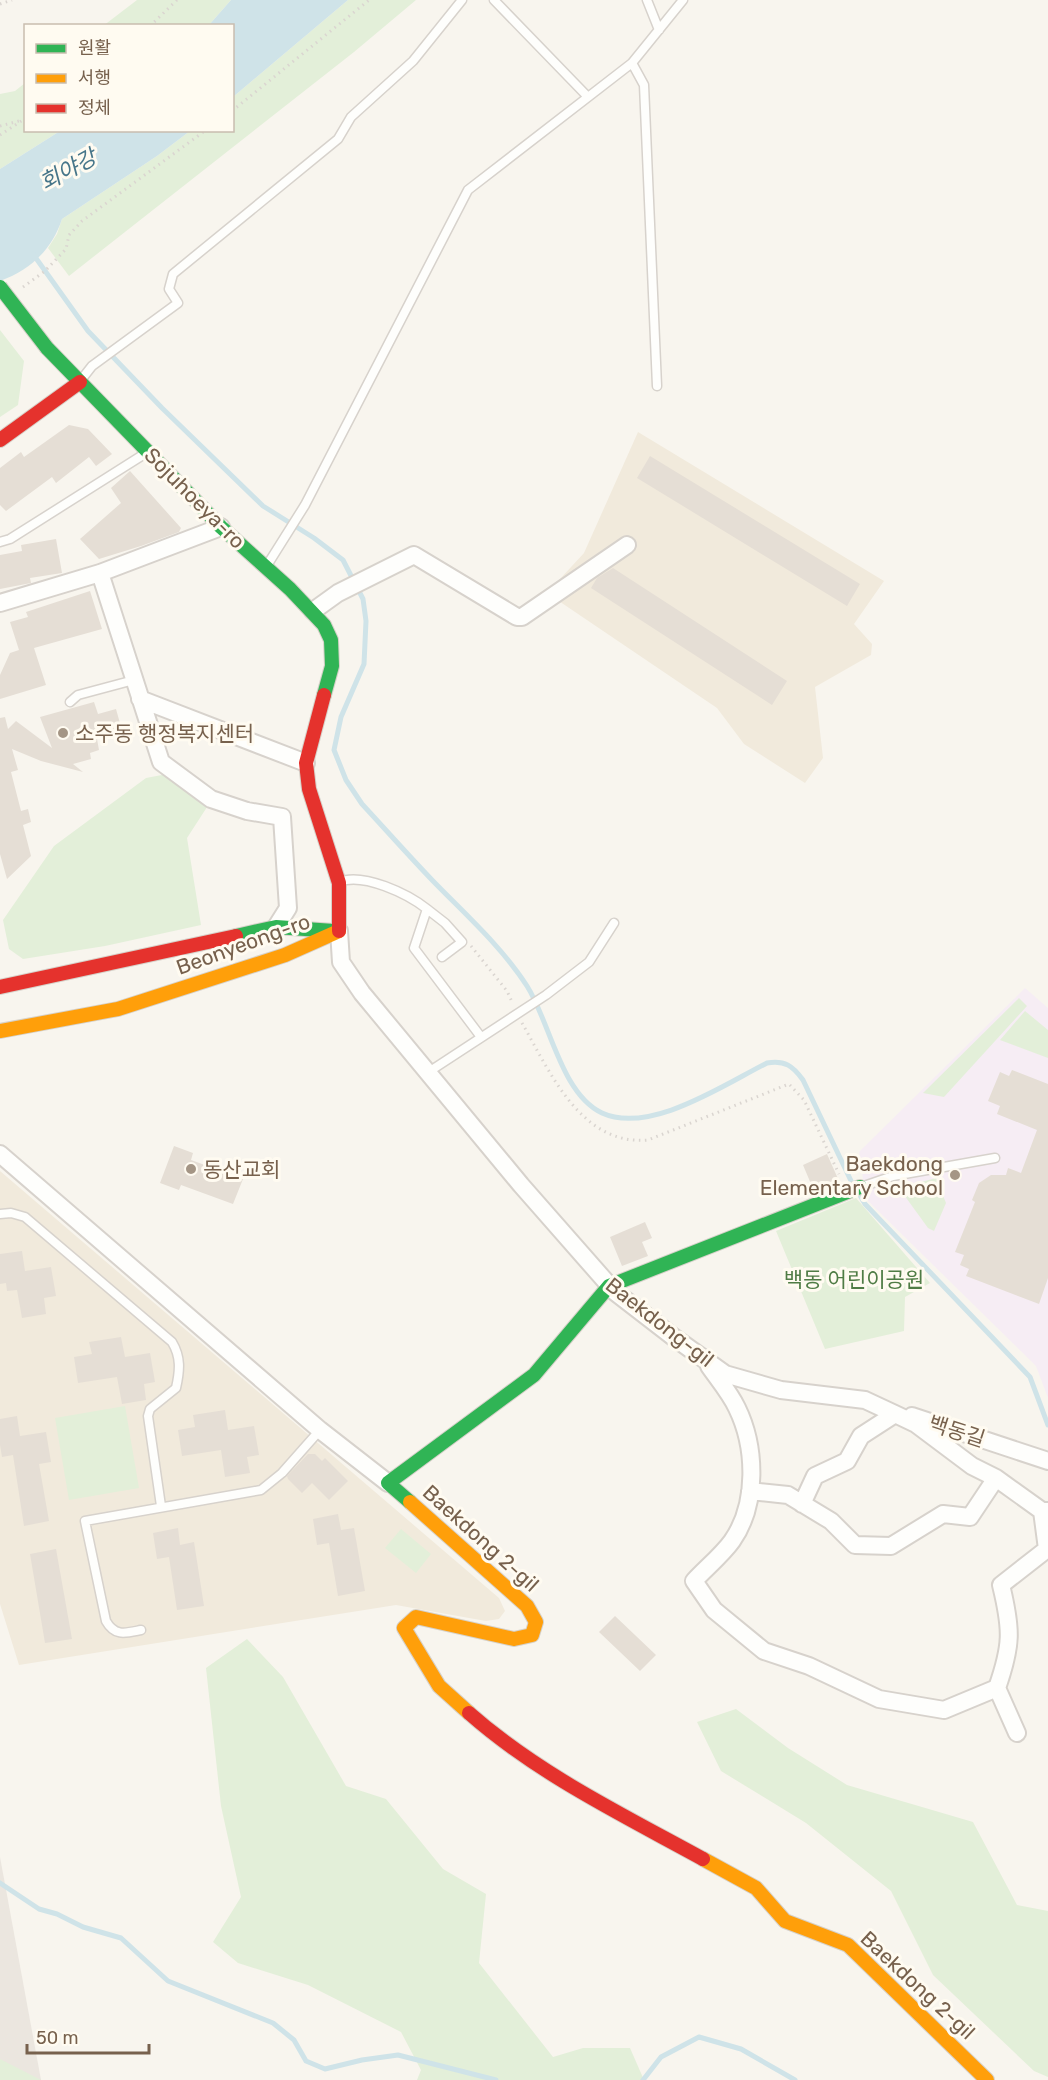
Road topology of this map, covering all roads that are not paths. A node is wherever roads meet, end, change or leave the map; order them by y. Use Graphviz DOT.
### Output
graph roads {
  1 [pos="462,0"];
  2 [pos="494,0"];
  3 [pos="646,0"];
  4 [pos="683,0"];
  5 [pos="658,30"];
  6 [pos="632,63"];
  7 [pos="588,97"];
  8 [pos="0,287"];
  9 [pos="80,382"];
  10 [pos="657,386"];
  11 [pos="0,440"];
  12 [pos="149,452"];
  13 [pos="221,527"];
  14 [pos="0,542"];
  15 [pos="627,545"];
  16 [pos="265,568"];
  17 [pos="100,573"];
  18 [pos="0,603"];
  19 [pos="313,611"];
  20 [pos="134,680"];
  21 [pos="140,699"];
  22 [pos="70,702"];
  23 [pos="306,763"];
  24 [pos="339,883"];
  25 [pos="427,909"];
  26 [pos="614,923"];
  27 [pos="276,927"];
  28 [pos="339,931"];
  29 [pos="185,947"];
  30 [pos="442,957"];
  31 [pos="194,985"];
  32 [pos="0,987"];
  33 [pos="0,1031"];
  34 [pos="481,1037"];
  35 [pos="427,1072"];
  36 [pos="0,1154"];
  37 [pos="995,1158"];
  38 [pos="860,1187"];
  39 [pos="0,1214"];
  40 [pos="609,1286"];
  41 [pos="704,1359"];
  42 [pos="865,1400"];
  43 [pos="895,1414"];
  44 [pos="320,1430"];
  45 [pos="1048,1461"];
  46 [pos="996,1478"];
  47 [pos="388,1483"];
  48 [pos="750,1491"];
  49 [pos="802,1504"];
  50 [pos="161,1506"];
  51 [pos="1045,1511"];
  52 [pos="141,1630"];
  53 [pos="997,1688"];
  54 [pos="1017,1733"];
  55 [pos="987,2080"];
  1 -- 9 [label="lane"];
  2 -- 7 [label="lane"];
  3 -- 5 [label="lane"];
  4 -- 5 [label="lane"];
  5 -- 6 [label="lane"];
  6 -- 7 [label="lane"];
  6 -- 10 [label="lane"];
  7 -- 16 [label="lane"];
  8 -- 9 [label="street, Sojuhoeya-ro, bridge"];
  9 -- 11 [label="street"];
  9 -- 12 [label="street, Sojuhoeya-ro"];
  12 -- 13 [label="street, Sojuhoeya-ro"];
  12 -- 14 [label="lane"];
  13 -- 16 [label="street, Sojuhoeya-ro"];
  13 -- 17 [label="street"];
  15 -- 19 [label="street"];
  16 -- 19 [label="street, Sojuhoeya-ro"];
  17 -- 18 [label="street"];
  17 -- 20 [label="street"];
  19 -- 23 [label="street, Sojuhoeya-ro"];
  20 -- 21 [label="street"];
  20 -- 22 [label="lane"];
  21 -- 23 [label="street"];
  21 -- 27 [label="street"];
  23 -- 24 [label="street, Sojuhoeya-ro"];
  24 -- 25 [label="lane"];
  24 -- 28 [label="street, Sojuhoeya-ro"];
  25 -- 30 [label="lane"];
  25 -- 34 [label="lane"];
  26 -- 34 [label="lane"];
  27 -- 28 [label="street, Beonyeong-ro"];
  27 -- 29 [label="street, Beonyeong-ro"];
  28 -- 31 [label="street, Beonyeong-ro"];
  28 -- 35 [label="street, Baekdong-gil"];
  29 -- 31 [label="street"];
  29 -- 32 [label="street, Beonyeong-ro"];
  31 -- 33 [label="street, Beonyeong-ro"];
  34 -- 35 [label="lane"];
  35 -- 40 [label="street, Baekdong-gil"];
  36 -- 44 [label="street"];
  37 -- 38 [label="lane"];
  38 -- 40 [label="street, Baekdong 2-gil"];
  39 -- 50 [label="lane"];
  40 -- 41 [label="street, Baekdong-gil"];
  40 -- 47 [label="street, Baekdong 2-gil"];
  41 -- 42 [label="street, Baekdong-gil"];
  41 -- 48 [label="street"];
  42 -- 43 [label="street, Baekdong-gil"];
  42 -- 45 [label="street, 백동길"];
  43 -- 46 [label="street, Baekdong-gil"];
  43 -- 49 [label="street"];
  44 -- 47 [label="street"];
  44 -- 50 [label="lane"];
  46 -- 49 [label="street"];
  46 -- 51 [label="street, Baekdong-gil"];
  47 -- 55 [label="street, Baekdong 2-gil"];
  48 -- 49 [label="street"];
  48 -- 53 [label="street"];
  50 -- 52 [label="lane"];
  51 -- 53 [label="street"];
  53 -- 54 [label="street"];
}
